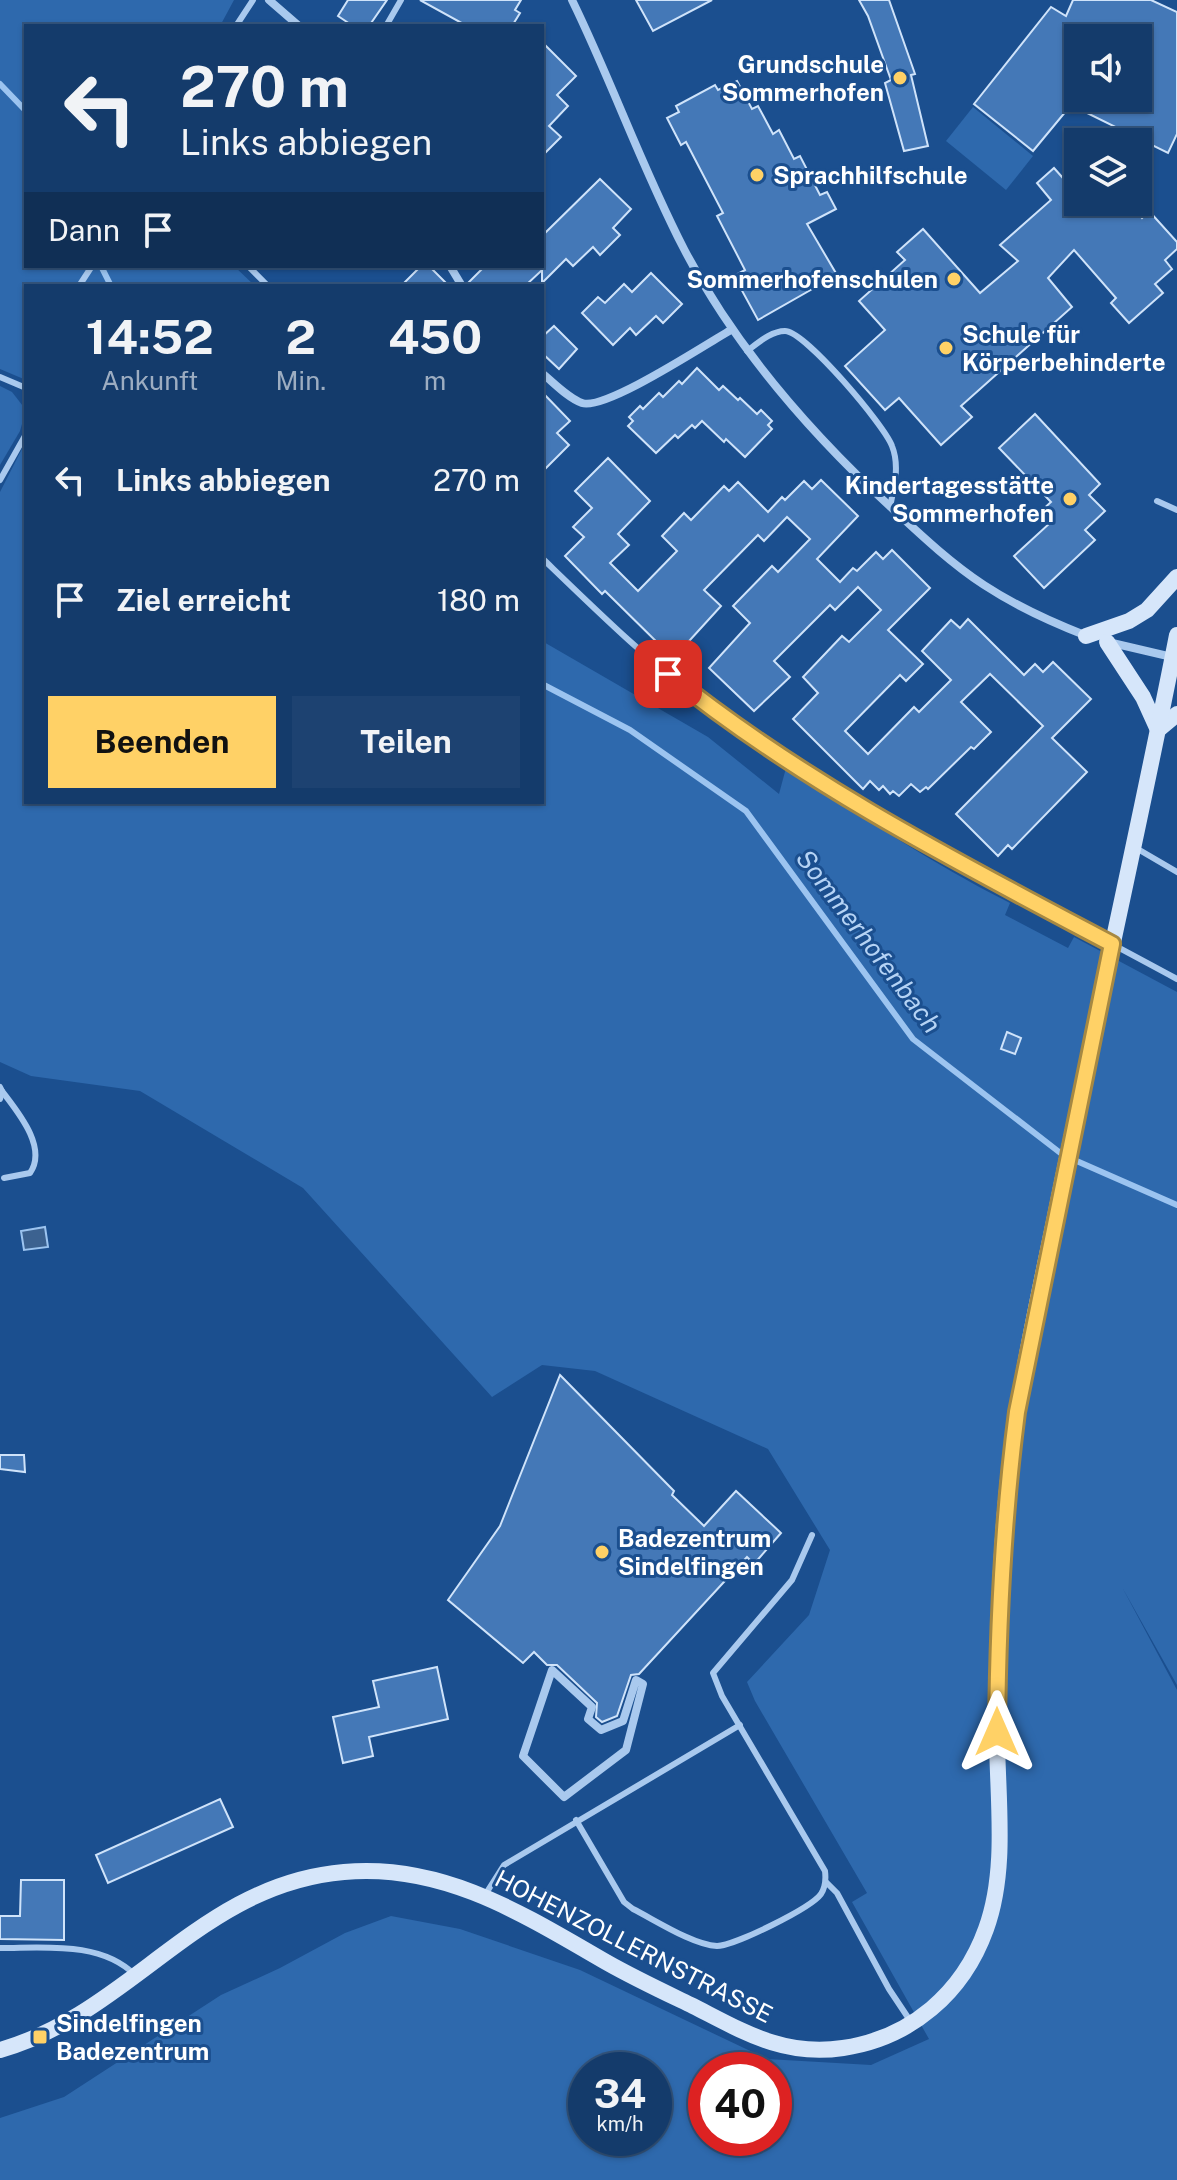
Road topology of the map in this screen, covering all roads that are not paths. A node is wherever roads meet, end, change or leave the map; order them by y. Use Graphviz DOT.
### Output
graph roads {
  1 [pos="253,0"];
  2 [pos="269,0"];
  3 [pos="401,0"];
  4 [pos="572,0"];
  5 [pos="237,24"];
  6 [pos="297,24"];
  7 [pos="387,24"];
  8 [pos="250,268"];
  9 [pos="266,284"];
  10 [pos="731,330"];
  11 [pos="747,351"];
  12 [pos="544,374"];
  13 [pos="0,377"];
  14 [pos="24,387"];
  15 [pos="24,438"];
  16 [pos="0,480"];
  17 [pos="1157,501"];
  18 [pos="890,507"];
  19 [pos="1177,510"];
  20 [pos="544,560"];
  21 [pos="1177,577"];
  22 [pos="1177,635"];
  23 [pos="1086,636"];
  24 [pos="1107,642"];
  25 [pos="1175,658"];
  26 [pos="1177,714"];
  27 [pos="1158,730"];
  28 [pos="1133,847"];
  29 [pos="1177,872"];
  30 [pos="1112,944"];
  31 [pos="1177,979"];
  32 [pos="1,1092"];
  33 [pos="4,1178"];
  34 [pos="812,1535"];
  35 [pos="552,1670"];
  36 [pos="740,1725"];
  37 [pos="576,1820"];
  38 [pos="826,1882"];
  39 [pos="485,1895"];
  40 [pos="0,1948"];
  41 [pos="135,1975"];
  42 [pos="912,2024"];
  43 [pos="0,2050"];
  1 -- 5 [label="lane"];
  2 -- 6 [label="street"];
  3 -- 7 [label="lane"];
  4 -- 10 [label="street"];
  8 -- 9 [label="lane"];
  10 -- 11 [label="street"];
  10 -- 12 [label="street"];
  11 -- 18 [label="street"];
  11 -- 18 [label="lane"];
  13 -- 14 [label="lane"];
  15 -- 16 [label="lane"];
  17 -- 19 [label="lane"];
  18 -- 23 [label="street"];
  20 -- 30 [label="lane"];
  21 -- 23 [label="street"];
  22 -- 25 [label="street, HOHENZOLLERNSTRASSE"];
  23 -- 24 [label="street"];
  24 -- 25 [label="street"];
  24 -- 27 [label="street"];
  25 -- 27 [label="street, HOHENZOLLERNSTRASSE"];
  26 -- 27 [label="street"];
  27 -- 28 [label="street, HOHENZOLLERNSTRASSE"];
  28 -- 29 [label="lane"];
  28 -- 30 [label="street, HOHENZOLLERNSTRASSE"];
  30 -- 31 [label="lane"];
  30 -- 42 [label="street, HOHENZOLLERNSTRASSE"];
  32 -- 33 [label="lane"];
  34 -- 36 [label="lane"];
  35 -- 35 [label="street"];
  36 -- 37 [label="lane"];
  36 -- 38 [label="lane"];
  37 -- 38 [label="lane"];
  37 -- 39 [label="lane"];
  38 -- 42 [label="lane"];
  39 -- 41 [label="street, HOHENZOLLERNSTRASSE"];
  39 -- 42 [label="street, HOHENZOLLERNSTRASSE"];
  40 -- 41 [label="lane"];
  41 -- 43 [label="street, HOHENZOLLERNSTRASSE"];
}
